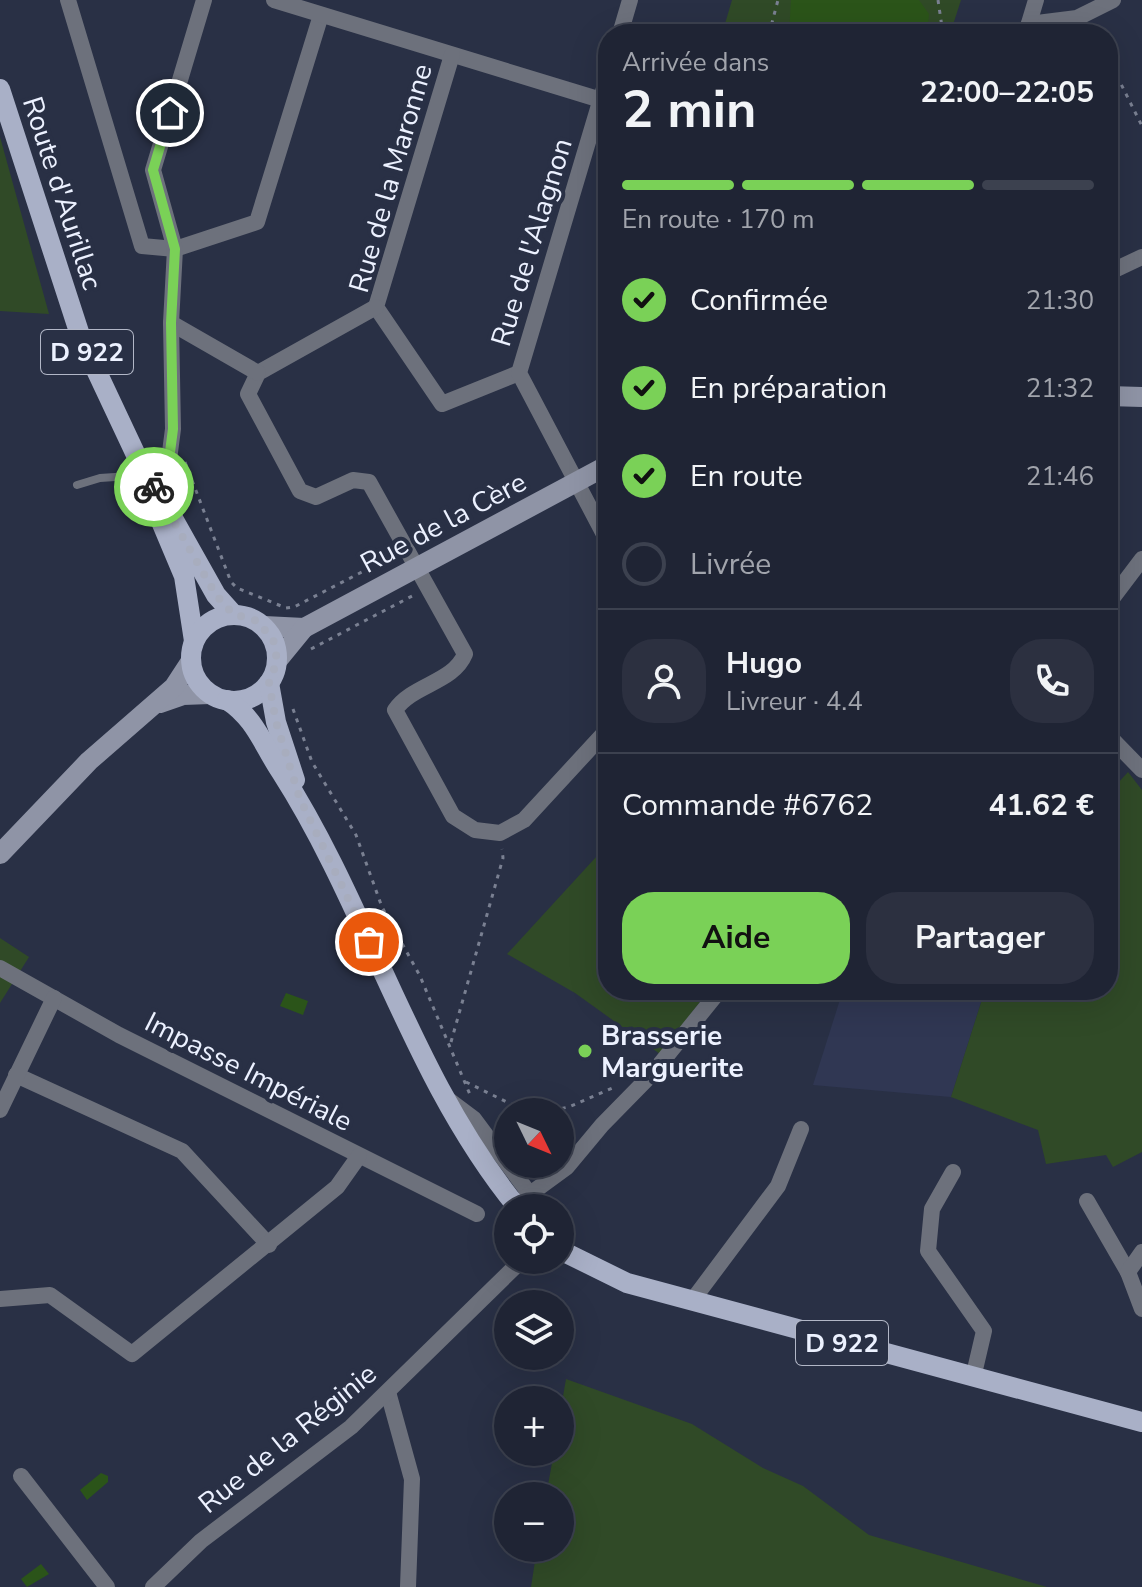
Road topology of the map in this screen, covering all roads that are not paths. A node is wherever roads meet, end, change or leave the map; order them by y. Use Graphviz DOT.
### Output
graph roads {
  1 [pos="68,0"];
  2 [pos="204,0"];
  3 [pos="274,0"];
  4 [pos="630,0"];
  5 [pos="1036,0"];
  6 [pos="1113,0"];
  7 [pos="321,15"];
  8 [pos="623,24"];
  9 [pos="1029,24"];
  10 [pos="1050,24"];
  11 [pos="452,55"];
  12 [pos="0,89"];
  13 [pos="598,99"];
  14 [pos="598,110"];
  15 [pos="175,249"];
  16 [pos="1142,257"];
  17 [pos="1118,268"];
  18 [pos="376,307"];
  19 [pos="171,323"];
  20 [pos="258,373"];
  21 [pos="519,373"];
  22 [pos="1118,396"];
  23 [pos="1142,397"];
  24 [pos="598,470"];
  25 [pos="578,481"];
  26 [pos="149,482"];
  27 [pos="77,485"];
  28 [pos="598,522"];
  29 [pos="1142,559"];
  30 [pos="417,567"];
  31 [pos="1118,591"];
  32 [pos="233,614"];
  33 [pos="264,626"];
  34 [pos="304,628"];
  35 [pos="192,651"];
  36 [pos="277,661"];
  37 [pos="269,683"];
  38 [pos="218,697"];
  39 [pos="156,704"];
  40 [pos="598,740"];
  41 [pos="1118,745"];
  42 [pos="1142,770"];
  43 [pos="300,799"];
  44 [pos="0,854"];
  45 [pos="0,968"];
  46 [pos="54,998"];
  47 [pos="712,1000"];
  48 [pos="16,1075"];
  49 [pos="0,1110"];
  50 [pos="801,1129"];
  51 [pos="359,1156"];
  52 [pos="953,1172"];
  53 [pos="514,1194"];
  54 [pos="532,1194"];
  55 [pos="1087,1201"];
  56 [pos="477,1214"];
  57 [pos="269,1245"];
  58 [pos="1142,1252"];
  59 [pos="574,1257"];
  60 [pos="1128,1272"];
  61 [pos="508,1274"];
  62 [pos="0,1299"];
  63 [pos="692,1301"];
  64 [pos="1142,1309"];
  65 [pos="973,1378"];
  66 [pos="388,1392"];
  67 [pos="1142,1422"];
  68 [pos="21,1476"];
  69 [pos="107,1587"];
  70 [pos="153,1587"];
  71 [pos="408,1587"];
  1 -- 15 [label="street"];
  2 -- 15 [label="street"];
  3 -- 7 [label="street"];
  4 -- 8 [label="street"];
  5 -- 9 [label="street"];
  6 -- 10 [label="street"];
  7 -- 11 [label="street"];
  7 -- 15 [label="street"];
  11 -- 13 [label="street"];
  11 -- 18 [label="street, Rue de la Maronne"];
  12 -- 26 [label="main road, Route d'Aurillac / D 922"];
  14 -- 21 [label="street, Rue de l'Alagnon"];
  15 -- 19 [label="street"];
  16 -- 17 [label="street"];
  18 -- 20 [label="street"];
  18 -- 21 [label="street, Rue de la Maronne"];
  19 -- 20 [label="street"];
  19 -- 26 [label="street"];
  20 -- 30 [label="street"];
  21 -- 25 [label="street, Rue de l'Alagnon"];
  22 -- 23 [label="street"];
  24 -- 25 [label="street, Rue de la Cère"];
  25 -- 28 [label="street, Rue de l'Alagnon"];
  25 -- 30 [label="street, Rue de la Cère"];
  26 -- 27 [label="lane"];
  26 -- 32 [label="main road, Route d'Aurillac / D 922"];
  26 -- 35 [label="main road, Route d'Aurillac / D 922"];
  29 -- 31 [label="street"];
  30 -- 34 [label="street, Rue de la Cère"];
  30 -- 40 [label="street"];
  32 -- 33 [label="main road"];
  32 -- 35 [label="main road"];
  33 -- 34 [label="street"];
  33 -- 36 [label="main road"];
  34 -- 36 [label="street, Rue de la Cère"];
  35 -- 38 [label="main road"];
  35 -- 39 [label="street"];
  36 -- 37 [label="main road"];
  37 -- 38 [label="main road"];
  37 -- 43 [label="main road"];
  38 -- 39 [label="street"];
  38 -- 43 [label="main road"];
  39 -- 44 [label="street"];
  41 -- 42 [label="street"];
  43 -- 53 [label="main road"];
  45 -- 46 [label="street, Impasse Impériale"];
  46 -- 48 [label="street"];
  46 -- 51 [label="street, Impasse Impériale"];
  47 -- 54 [label="street"];
  48 -- 49 [label="street"];
  48 -- 57 [label="street"];
  50 -- 63 [label="street"];
  51 -- 56 [label="street, Impasse Impériale"];
  51 -- 57 [label="street"];
  52 -- 65 [label="street"];
  55 -- 60 [label="street"];
  57 -- 62 [label="street"];
  58 -- 60 [label="street"];
  59 -- 63 [label="main road, D 922"];
  60 -- 64 [label="street"];
  61 -- 66 [label="street, Rue de la Réginie"];
  63 -- 65 [label="main road, D 922"];
  65 -- 67 [label="main road, D 922"];
  66 -- 70 [label="street, Rue de la Réginie"];
  66 -- 71 [label="street"];
  68 -- 69 [label="street"];
}
